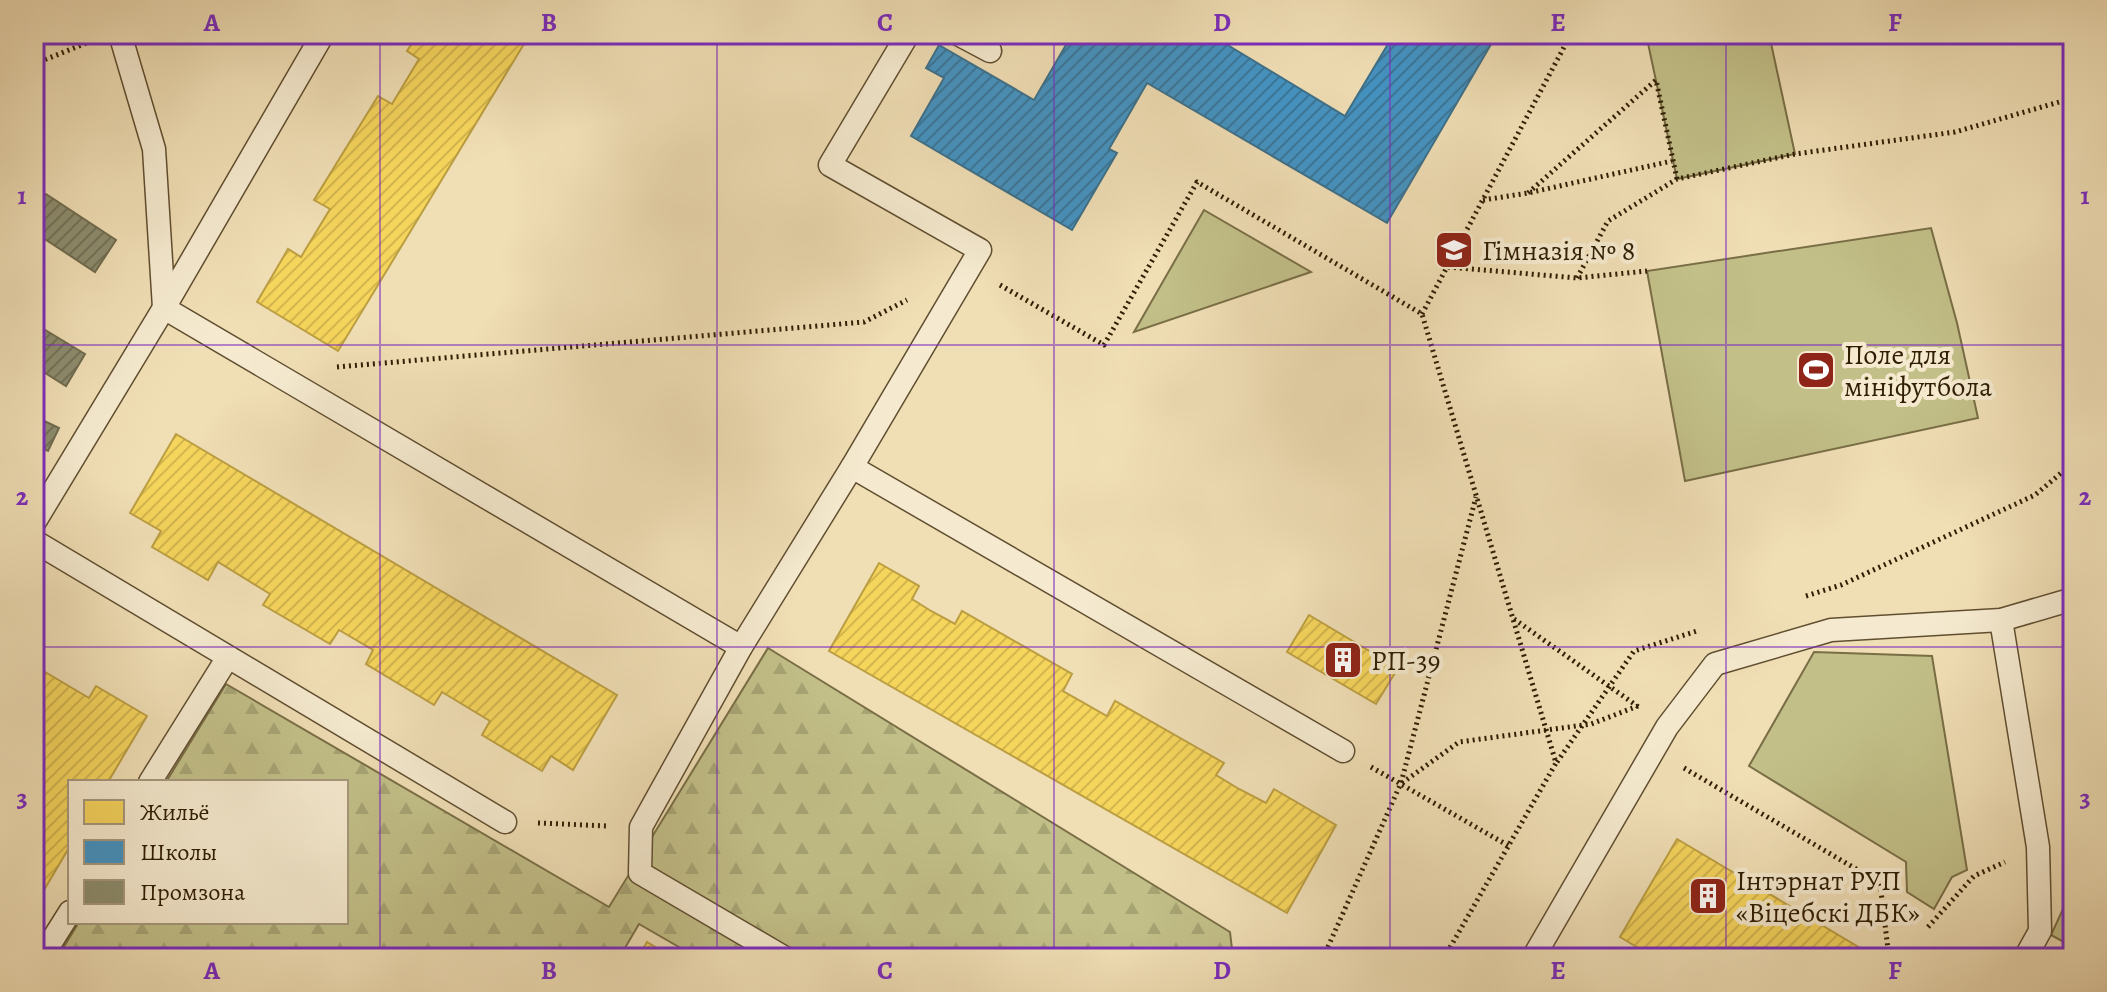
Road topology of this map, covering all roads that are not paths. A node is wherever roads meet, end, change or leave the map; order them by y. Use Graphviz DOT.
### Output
graph roads {
  1 [pos="120,34"];
  2 [pos="323,34"];
  3 [pos="908,34"];
  4 [pos="958,34"];
  5 [pos="990,51"];
  6 [pos="164,308"];
  7 [pos="852,467"];
  8 [pos="34,523"];
  9 [pos="34,541"];
  10 [pos="2073,599"];
  11 [pos="2001,620"];
  12 [pos="741,647"];
  13 [pos="228,657"];
  14 [pos="1343,751"];
  15 [pos="151,780"];
  16 [pos="505,822"];
  17 [pos="68,915"];
  18 [pos="41,958"];
  19 [pos="785,958"];
  20 [pos="1533,958"];
  21 [pos="2025,958"];
  1 -- 6 [label="lane"];
  2 -- 6 [label="lane"];
  3 -- 7 [label="lane"];
  4 -- 5 [label="lane"];
  6 -- 8 [label="lane"];
  6 -- 12 [label="lane"];
  7 -- 12 [label="lane"];
  7 -- 14 [label="lane"];
  9 -- 13 [label="lane"];
  10 -- 11 [label="lane"];
  11 -- 20 [label="lane"];
  11 -- 21 [label="lane"];
  12 -- 19 [label="lane"];
  13 -- 15 [label="lane"];
  13 -- 16 [label="lane"];
  17 -- 18 [label="lane"];
}
